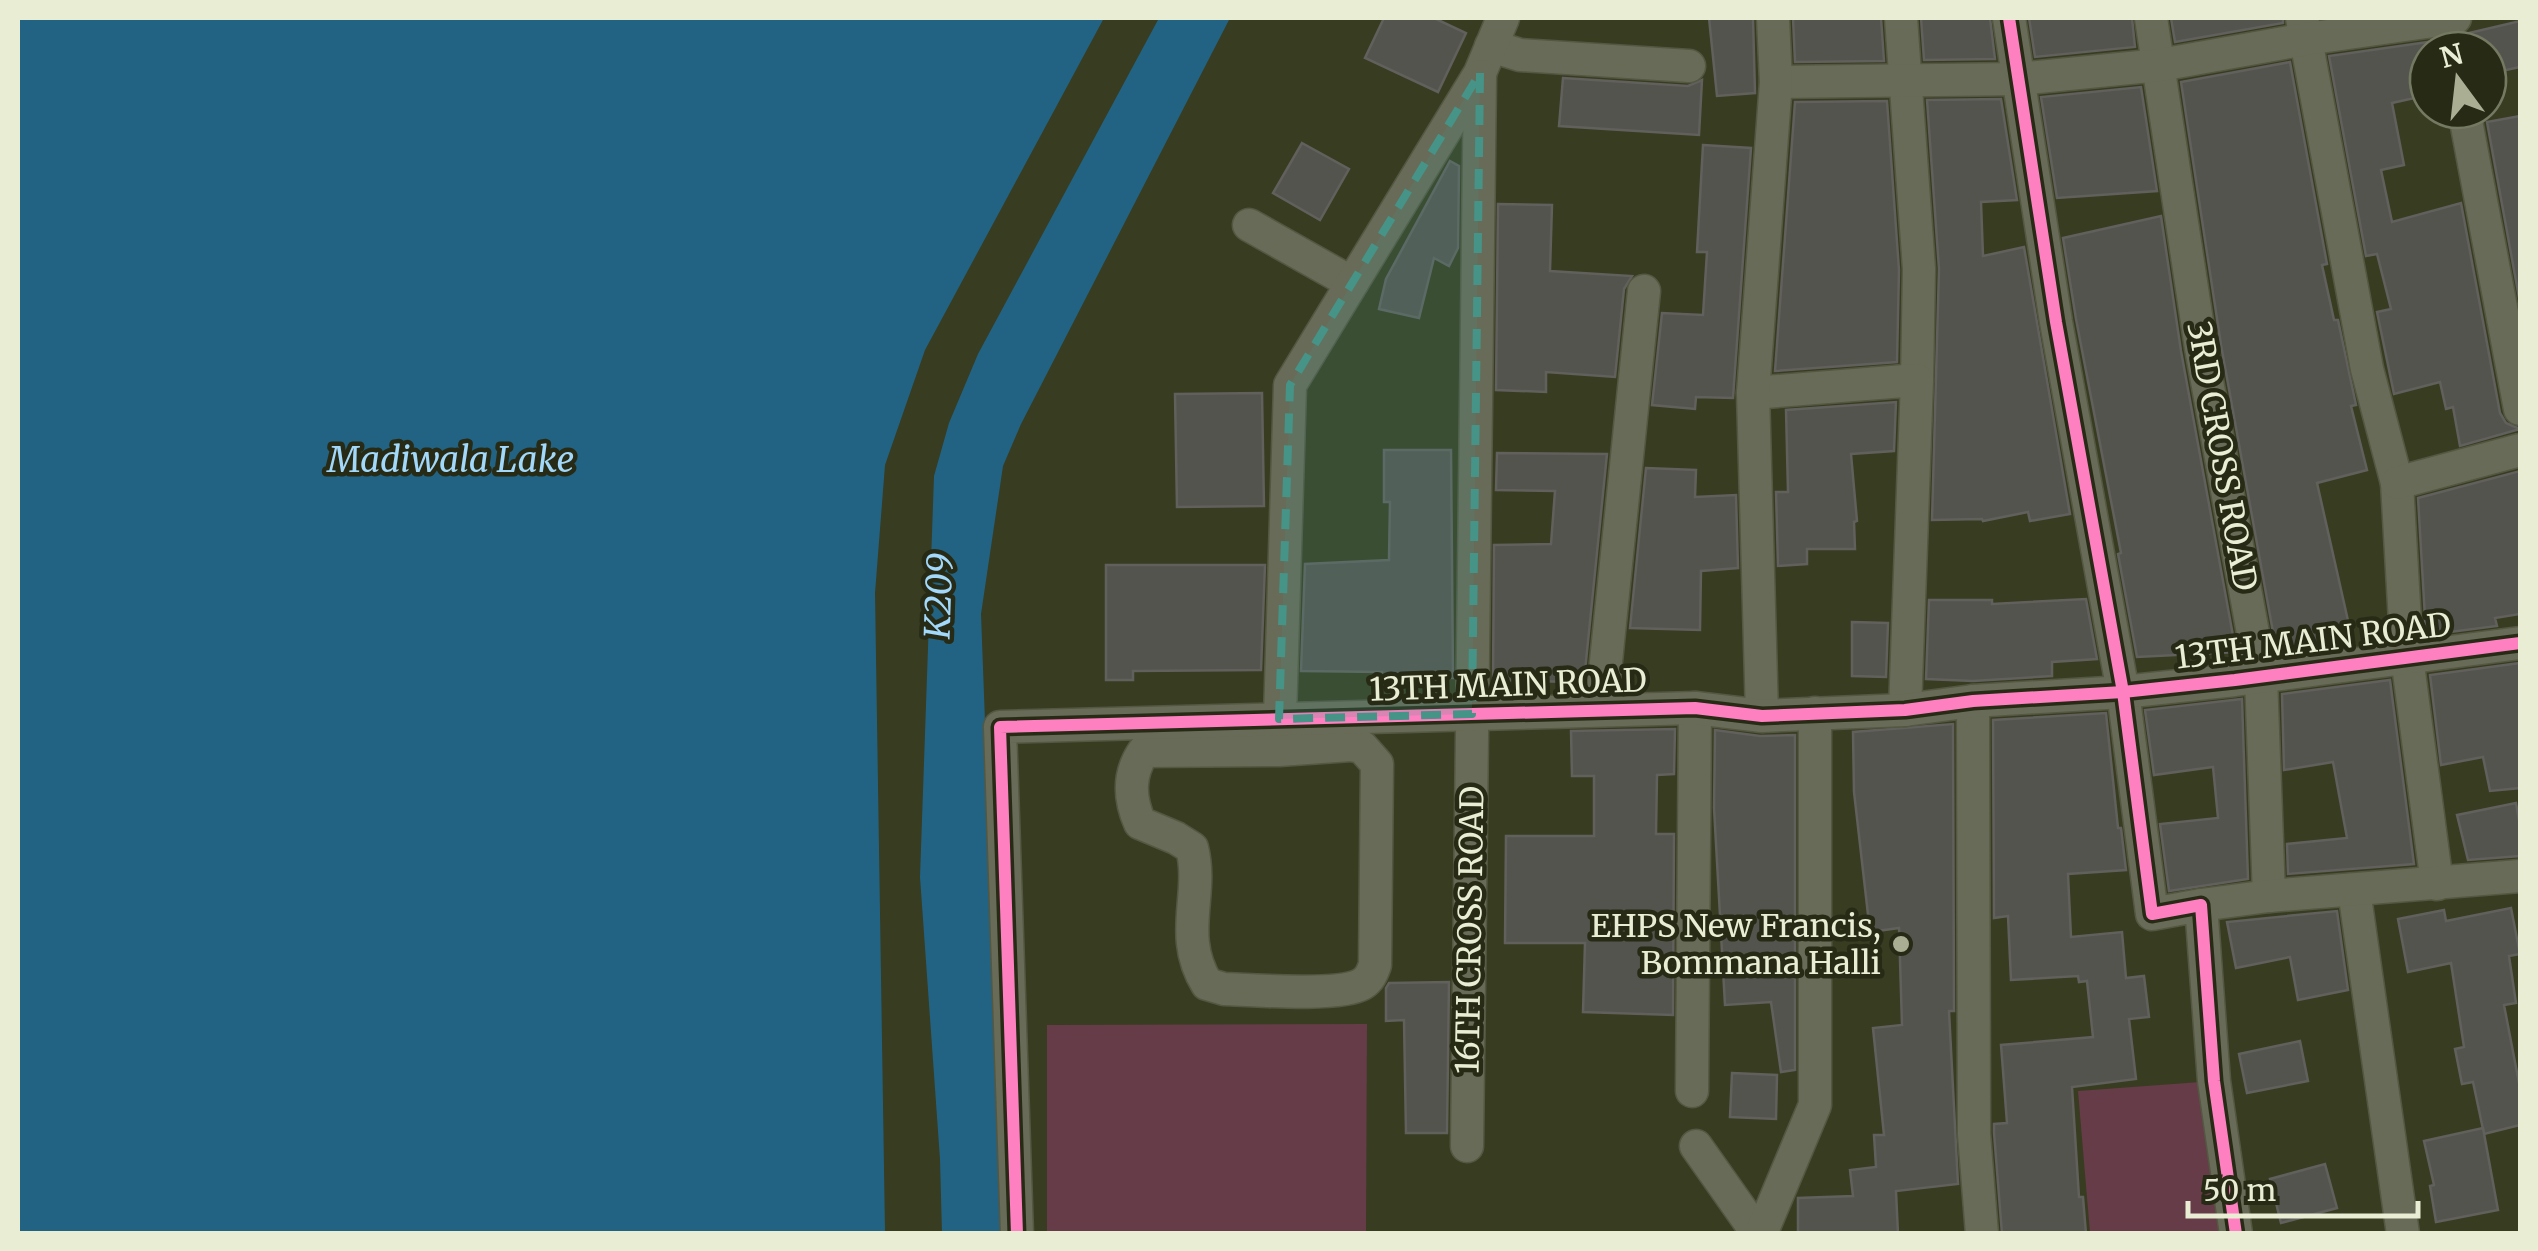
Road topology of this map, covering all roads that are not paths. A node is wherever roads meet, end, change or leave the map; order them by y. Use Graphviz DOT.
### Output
graph roads {
  1 [pos="1773,18"];
  2 [pos="1902,18"];
  3 [pos="2009,18"];
  4 [pos="2151,18"];
  5 [pos="2456,18"];
  6 [pos="2447,19"];
  7 [pos="2304,28"];
  8 [pos="1491,45"];
  9 [pos="2160,65"];
  10 [pos="1689,66"];
  11 [pos="2018,79"];
  12 [pos="1905,81"];
  13 [pos="1776,82"];
  14 [pos="2468,130"];
  15 [pos="1250,225"];
  16 [pos="1352,283"];
  17 [pos="1644,291"];
  18 [pos="1918,380"];
  19 [pos="1753,393"];
  20 [pos="2520,409"];
  21 [pos="2520,450"];
  22 [pos="2397,483"];
  23 [pos="2520,643"];
  24 [pos="2406,657"];
  25 [pos="2261,677"];
  26 [pos="2124,692"];
  27 [pos="1972,701"];
  28 [pos="1695,708"];
  29 [pos="1601,710"];
  30 [pos="1905,710"];
  31 [pos="1815,712"];
  32 [pos="1472,714"];
  33 [pos="1762,716"];
  34 [pos="1279,734"];
  35 [pos="2520,876"];
  36 [pos="2436,884"];
  37 [pos="2354,890"];
  38 [pos="2269,896"];
  39 [pos="2200,905"];
  40 [pos="1692,1091"];
  41 [pos="1467,1146"];
  42 [pos="1696,1146"];
  43 [pos="1017,1234"];
  44 [pos="1760,1234"];
  45 [pos="1982,1234"];
  46 [pos="2236,1234"];
  47 [pos="2403,1234"];
  1 -- 13 [label="street"];
  2 -- 12 [label="street"];
  3 -- 11 [label="street"];
  4 -- 9 [label="street, 3RD CROSS ROAD"];
  5 -- 6 [label="street"];
  6 -- 7 [label="street"];
  7 -- 9 [label="street"];
  7 -- 22 [label="street"];
  8 -- 10 [label="street"];
  8 -- 16 [label="street"];
  8 -- 32 [label="street, 16TH CROSS ROAD"];
  9 -- 11 [label="street"];
  9 -- 25 [label="street, 3RD CROSS ROAD"];
  11 -- 12 [label="street"];
  11 -- 26 [label="street"];
  12 -- 13 [label="street"];
  12 -- 18 [label="street"];
  13 -- 19 [label="street"];
  14 -- 20 [label="street"];
  15 -- 16 [label="street"];
  16 -- 34 [label="street"];
  17 -- 29 [label="street"];
  18 -- 19 [label="street"];
  18 -- 30 [label="street"];
  19 -- 33 [label="street"];
  21 -- 22 [label="street"];
  22 -- 24 [label="street"];
  23 -- 24 [label="street, 13TH MAIN ROAD"];
  24 -- 25 [label="street, 13TH MAIN ROAD"];
  24 -- 36 [label="street"];
  25 -- 26 [label="street, 13TH MAIN ROAD"];
  25 -- 38 [label="street, 3RD CROSS ROAD"];
  26 -- 27 [label="street, 13TH MAIN ROAD"];
  26 -- 39 [label="street"];
  27 -- 30 [label="street, 13TH MAIN ROAD"];
  27 -- 45 [label="street"];
  28 -- 29 [label="street, 13TH MAIN ROAD"];
  28 -- 33 [label="street, 13TH MAIN ROAD"];
  28 -- 40 [label="street"];
  29 -- 32 [label="street, 13TH MAIN ROAD"];
  30 -- 31 [label="street, 13TH MAIN ROAD"];
  31 -- 33 [label="street, 13TH MAIN ROAD"];
  31 -- 44 [label="street"];
  32 -- 34 [label="street, 13TH MAIN ROAD"];
  32 -- 41 [label="street, 16TH CROSS ROAD"];
  34 -- 34 [label="street"];
  34 -- 43 [label="street, 13TH MAIN ROAD"];
  35 -- 36 [label="street"];
  36 -- 37 [label="street"];
  37 -- 38 [label="street"];
  37 -- 47 [label="street"];
  38 -- 39 [label="street"];
  39 -- 46 [label="street"];
  42 -- 44 [label="street"];
}
